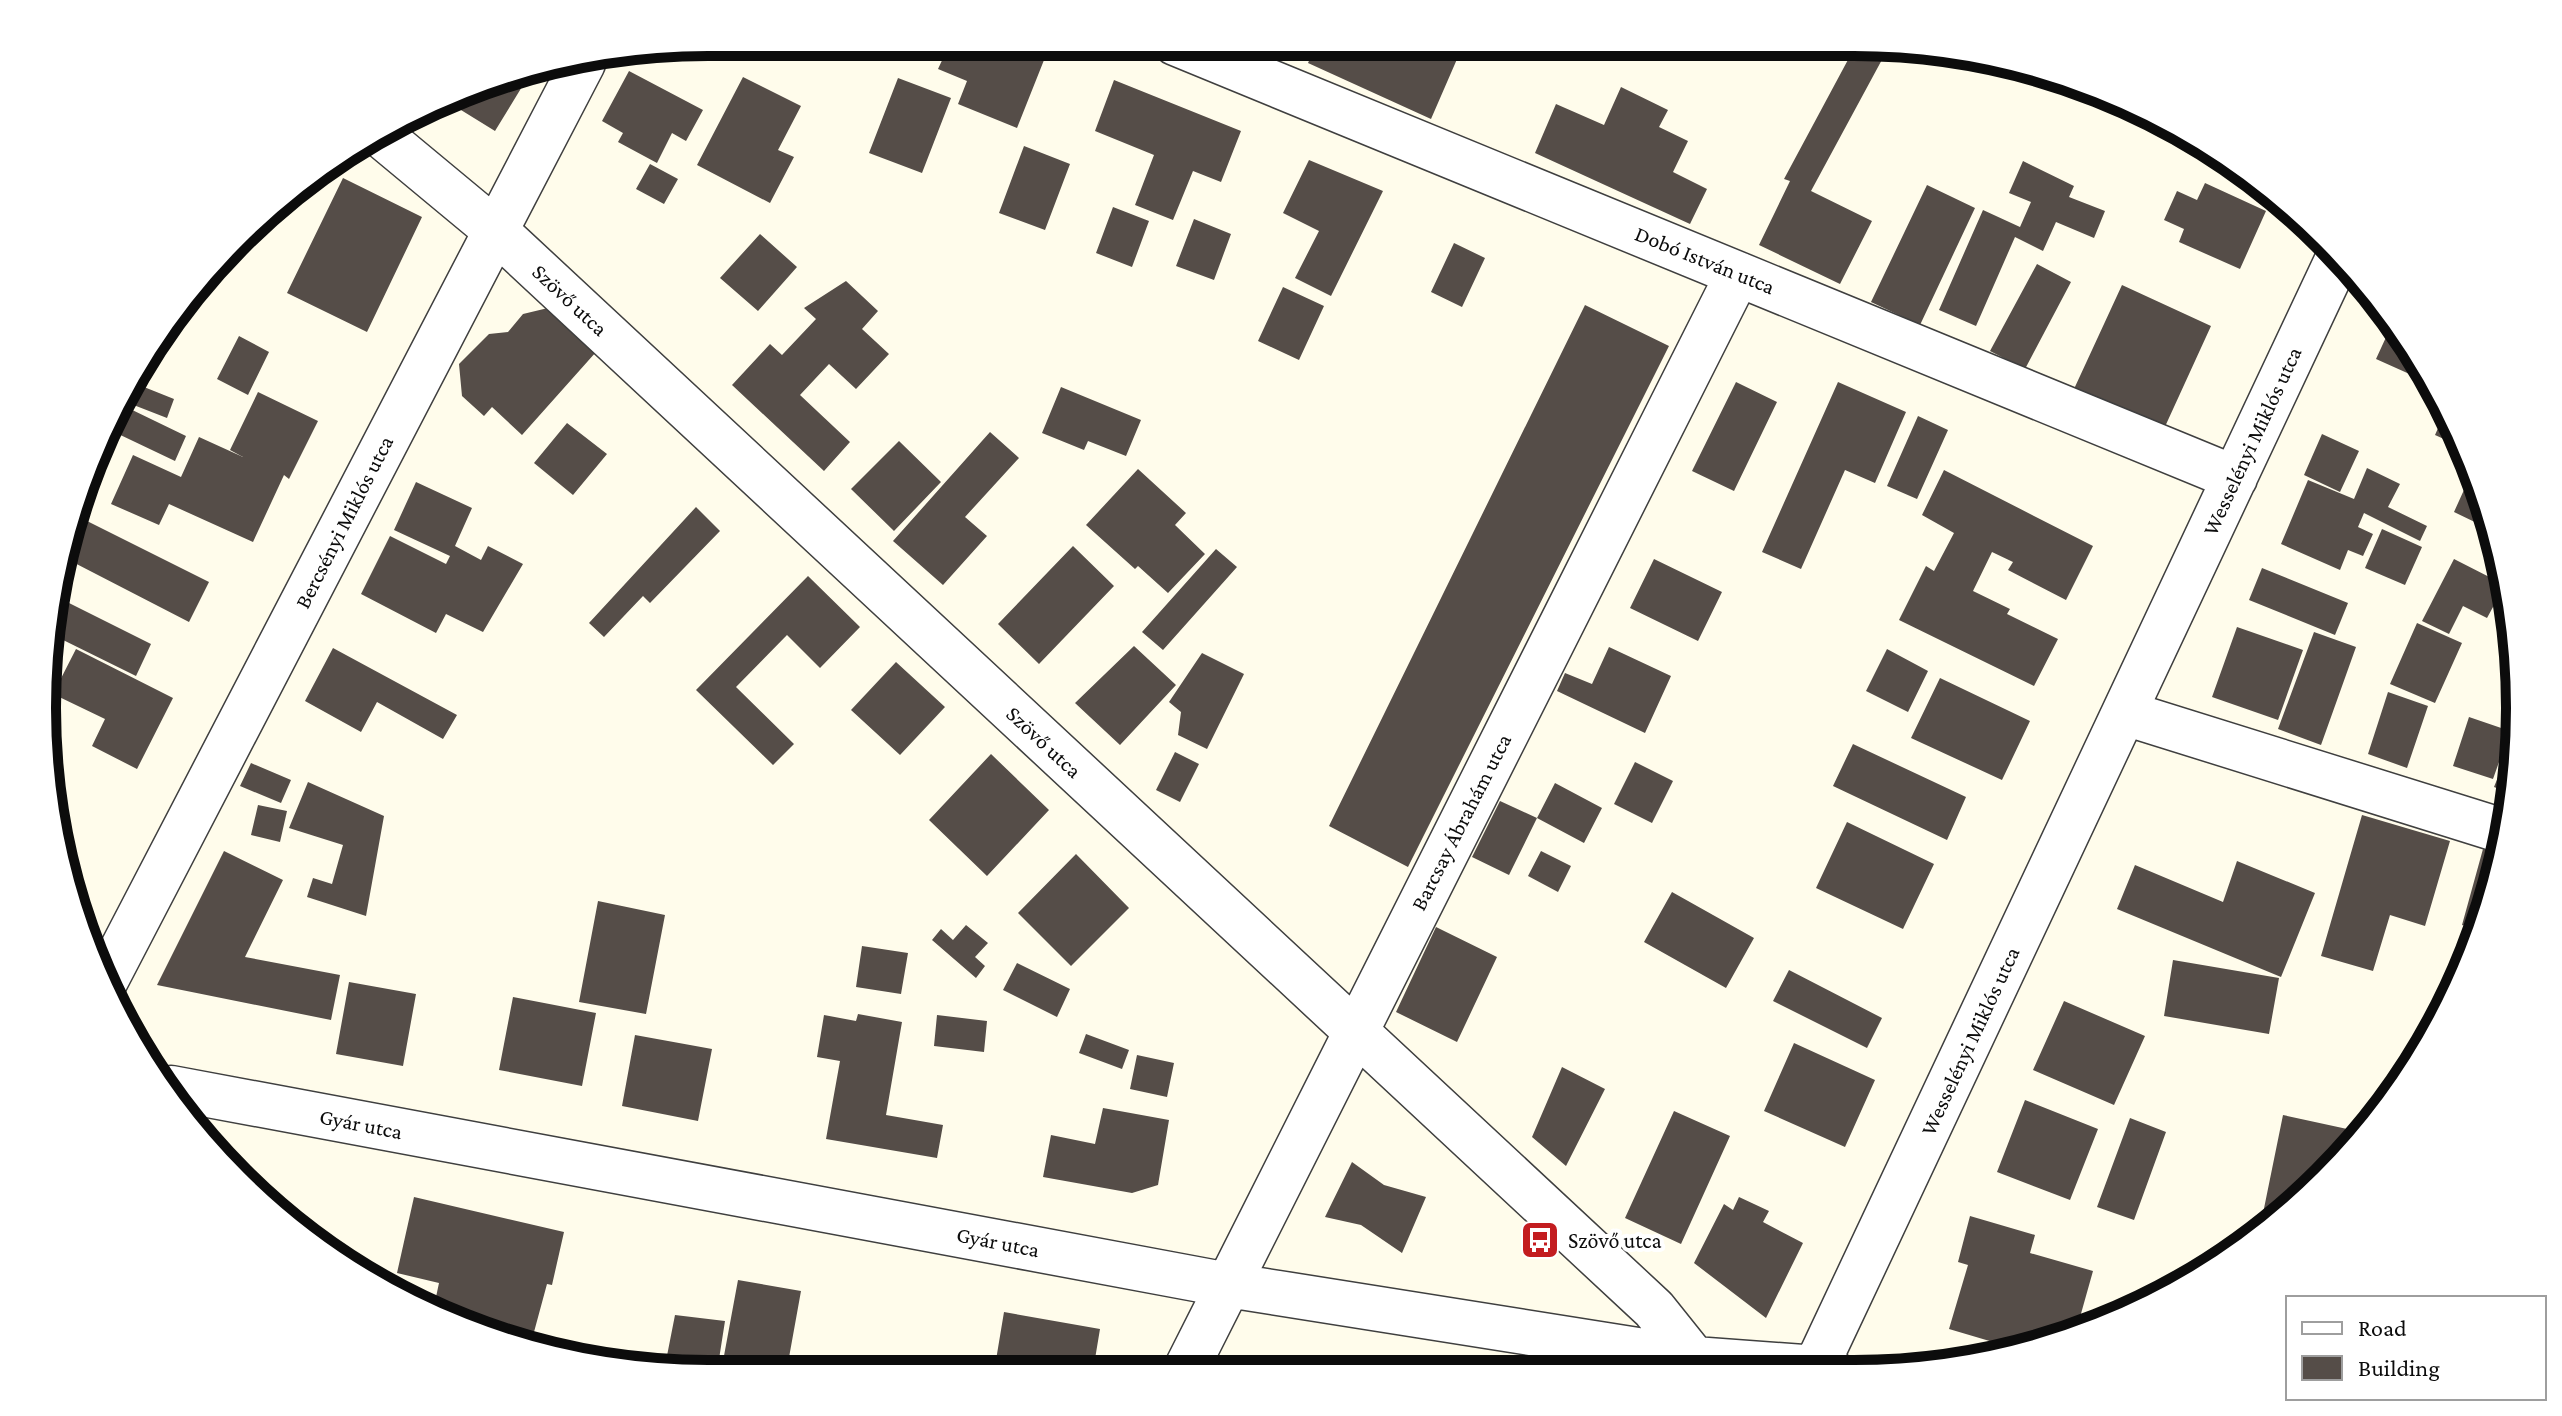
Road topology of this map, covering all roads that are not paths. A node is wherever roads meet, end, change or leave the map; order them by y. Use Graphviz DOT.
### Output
graph roads {
  1 [pos="1207,56"];
  2 [pos="580,69"];
  3 [pos="387,140"];
  4 [pos="495,230"];
  5 [pos="2334,267"];
  6 [pos="1738,274"];
  7 [pos="2235,478"];
  8 [pos="2125,713"];
  9 [pos="2494,828"];
  10 [pos="111,970"];
  11 [pos="1355,1031"];
  12 [pos="180,1090"];
  13 [pos="1228,1285"];
  14 [pos="1694,1359"];
  15 [pos="1190,1360"];
  16 [pos="1708,1360"];
  17 [pos="1825,1360"];
  1 -- 6 [label="street, Dobó István utca"];
  2 -- 4 [label="street, Bercsényi Miklós utca"];
  3 -- 4 [label="street, Szövő utca"];
  4 -- 10 [label="street, Bercsényi Miklós utca"];
  4 -- 11 [label="street, Szövő utca"];
  5 -- 7 [label="street, Wesselényi Miklós utca"];
  6 -- 7 [label="street, Dobó István utca"];
  6 -- 11 [label="street, Barcsay Ábrahám utca"];
  7 -- 8 [label="street, Wesselényi Miklós utca"];
  8 -- 9 [label="street"];
  8 -- 17 [label="street, Wesselényi Miklós utca"];
  11 -- 13 [label="street, Barcsay Ábrahám utca"];
  11 -- 14 [label="street, Szövő utca"];
  12 -- 13 [label="street, Gyár utca"];
  13 -- 14 [label="street, Gyár utca"];
  13 -- 15 [label="street, Barcsay Ábrahám utca"];
  14 -- 16 [label="street, Gyár utca"];
}
